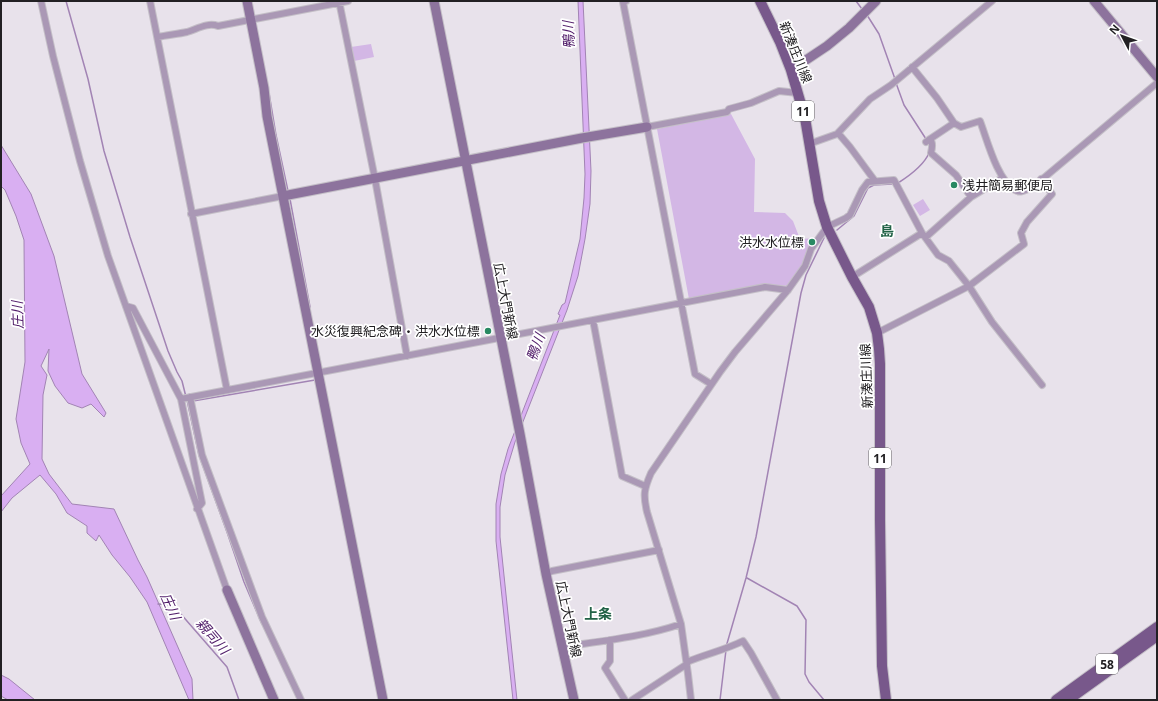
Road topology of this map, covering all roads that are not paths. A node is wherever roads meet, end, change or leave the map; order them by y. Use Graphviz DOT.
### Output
graph roads {
  1 [pos="41,1"];
  2 [pos="150,1"];
  3 [pos="248,1"];
  4 [pos="348,1"];
  5 [pos="434,1"];
  6 [pos="626,1"];
  7 [pos="760,1"];
  8 [pos="876,1"];
  9 [pos="992,1"];
  10 [pos="1094,1"];
  11 [pos="339,2"];
  12 [pos="251,20"];
  13 [pos="158,37"];
  14 [pos="912,67"];
  15 [pos="791,70"];
  16 [pos="1157,77"];
  17 [pos="1157,83"];
  18 [pos="798,93"];
  19 [pos="954,123"];
  20 [pos="647,127"];
  21 [pos="838,134"];
  22 [pos="809,144"];
  23 [pos="466,161"];
  24 [pos="1002,178"];
  25 [pos="375,179"];
  26 [pos="1041,179"];
  27 [pos="875,181"];
  28 [pos="283,196"];
  29 [pos="971,197"];
  30 [pos="191,214"];
  31 [pos="827,227"];
  32 [pos="924,235"];
  33 [pos="852,276"];
  34 [pos="969,286"];
  35 [pos="788,290"];
  36 [pos="682,302"];
  37 [pos="126,306"];
  38 [pos="593,320"];
  39 [pos="877,333"];
  40 [pos="500,337"];
  41 [pos="407,356"];
  42 [pos="319,373"];
  43 [pos="711,384"];
  44 [pos="1042,385"];
  45 [pos="227,390"];
  46 [pos="190,397"];
  47 [pos="181,399"];
  48 [pos="645,486"];
  49 [pos="197,509"];
  50 [pos="659,550"];
  51 [pos="546,574"];
  52 [pos="227,590"];
  53 [pos="681,624"];
  54 [pos="1157,627"];
  55 [pos="1157,636"];
  56 [pos="610,640"];
  57 [pos="561,647"];
  58 [pos="687,663"];
  59 [pos="274,700"];
  60 [pos="301,700"];
  61 [pos="383,700"];
  62 [pos="574,700"];
  63 [pos="625,700"];
  64 [pos="632,700"];
  65 [pos="691,700"];
  66 [pos="777,700"];
  67 [pos="886,700"];
  68 [pos="1056,700"];
  69 [pos="1068,700"];
  1 -- 37 [label="street"];
  2 -- 13 [label="street"];
  3 -- 12 [label="street"];
  4 -- 11 [label="street"];
  5 -- 23 [label="street, 広上大門新線"];
  6 -- 20 [label="street"];
  7 -- 15 [label="main road, 新湊庄川線 / 11"];
  8 -- 15 [label="street"];
  9 -- 14 [label="street"];
  10 -- 16 [label="street"];
  11 -- 12 [label="street"];
  11 -- 25 [label="street"];
  12 -- 13 [label="street"];
  12 -- 28 [label="street"];
  13 -- 30 [label="street"];
  14 -- 19 [label="street"];
  14 -- 21 [label="street"];
  15 -- 18 [label="main road, 新湊庄川線 / 11"];
  17 -- 26 [label="street"];
  18 -- 20 [label="street"];
  18 -- 22 [label="main road, 新湊庄川線 / 11"];
  19 -- 24 [label="street"];
  19 -- 29 [label="street"];
  20 -- 23 [label="street"];
  20 -- 36 [label="street"];
  21 -- 22 [label="street"];
  21 -- 27 [label="street"];
  22 -- 31 [label="main road, 新湊庄川線 / 11"];
  23 -- 25 [label="street"];
  23 -- 40 [label="street, 広上大門新線"];
  24 -- 26 [label="street"];
  24 -- 29 [label="street"];
  25 -- 28 [label="street"];
  25 -- 41 [label="street"];
  26 -- 34 [label="street"];
  27 -- 31 [label="street"];
  27 -- 32 [label="street"];
  28 -- 30 [label="street"];
  28 -- 42 [label="street"];
  29 -- 32 [label="street"];
  30 -- 45 [label="street"];
  31 -- 33 [label="main road, 新湊庄川線 / 11"];
  31 -- 35 [label="street"];
  32 -- 33 [label="street"];
  32 -- 34 [label="street"];
  33 -- 39 [label="main road, 新湊庄川線 / 11"];
  34 -- 39 [label="street"];
  34 -- 44 [label="street"];
  35 -- 36 [label="street"];
  35 -- 43 [label="street"];
  36 -- 38 [label="street"];
  36 -- 43 [label="street"];
  37 -- 47 [label="street"];
  37 -- 49 [label="street"];
  38 -- 40 [label="street"];
  38 -- 48 [label="street"];
  39 -- 67 [label="main road, 新湊庄川線 / 11"];
  40 -- 41 [label="street"];
  40 -- 51 [label="street, 広上大門新線"];
  41 -- 42 [label="street"];
  42 -- 45 [label="street"];
  42 -- 61 [label="street"];
  43 -- 48 [label="street"];
  45 -- 46 [label="street"];
  46 -- 47 [label="street"];
  46 -- 60 [label="street"];
  47 -- 49 [label="street"];
  48 -- 50 [label="street"];
  49 -- 52 [label="street"];
  50 -- 51 [label="street"];
  50 -- 53 [label="street"];
  51 -- 57 [label="street, 広上大門新線"];
  52 -- 59 [label="street"];
  53 -- 56 [label="street"];
  53 -- 58 [label="street"];
  54 -- 68 [label="main road, 58"];
  55 -- 69 [label="main road, 58"];
  56 -- 57 [label="street"];
  56 -- 63 [label="street"];
  57 -- 62 [label="street, 広上大門新線"];
  58 -- 64 [label="street"];
  58 -- 65 [label="street"];
  58 -- 66 [label="street"];
}
